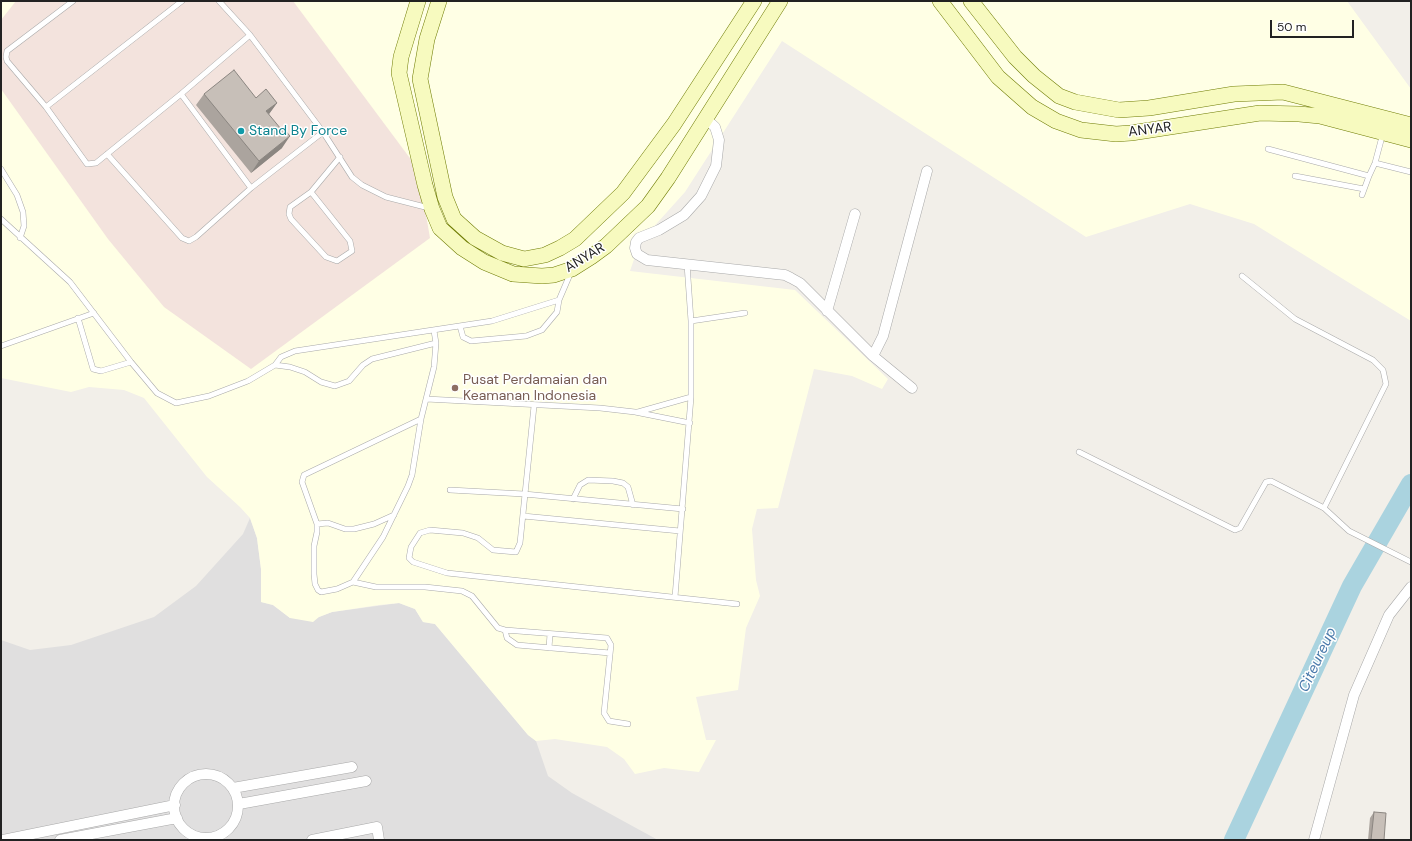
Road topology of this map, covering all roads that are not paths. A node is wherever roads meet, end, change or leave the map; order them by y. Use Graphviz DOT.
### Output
graph roads {
  1 [pos="73,1"];
  2 [pos="182,1"];
  3 [pos="219,1"];
  4 [pos="418,1"];
  5 [pos="439,1"];
  6 [pos="754,1"];
  7 [pos="780,1"];
  8 [pos="940,1"];
  9 [pos="971,1"];
  10 [pos="250,34"];
  11 [pos="406,36"];
  12 [pos="427,39"];
  13 [pos="181,94"];
  14 [pos="46,107"];
  15 [pos="706,119"];
  16 [pos="674,124"];
  17 [pos="1411,125"];
  18 [pos="323,132"];
  19 [pos="1383,132"];
  20 [pos="694,137"];
  21 [pos="1411,140"];
  22 [pos="1268,148"];
  23 [pos="106,154"];
  24 [pos="340,157"];
  25 [pos="1375,163"];
  26 [pos="1,168"];
  27 [pos="927,171"];
  28 [pos="1411,172"];
  29 [pos="1295,176"];
  30 [pos="1369,176"];
  31 [pos="251,188"];
  32 [pos="1364,188"];
  33 [pos="311,192"];
  34 [pos="1362,195"];
  35 [pos="432,209"];
  36 [pos="855,214"];
  37 [pos="1,219"];
  38 [pos="454,219"];
  39 [pos="440,228"];
  40 [pos="20,238"];
  41 [pos="687,264"];
  42 [pos="572,269"];
  43 [pos="1242,276"];
  44 [pos="559,300"];
  45 [pos="827,311"];
  46 [pos="94,313"];
  47 [pos="745,313"];
  48 [pos="78,318"];
  49 [pos="691,321"];
  50 [pos="460,326"];
  51 [pos="434,331"];
  52 [pos="436,343"];
  53 [pos="1,346"];
  54 [pos="873,356"];
  55 [pos="131,362"];
  56 [pos="275,365"];
  57 [pos="912,388"];
  58 [pos="691,397"];
  59 [pos="426,399"];
  60 [pos="534,406"];
  61 [pos="635,412"];
  62 [pos="421,419"];
  63 [pos="690,423"];
  64 [pos="1079,452"];
  65 [pos="450,490"];
  66 [pos="524,494"];
  67 [pos="573,499"];
  68 [pos="633,505"];
  69 [pos="1324,508"];
  70 [pos="683,509"];
  71 [pos="394,515"];
  72 [pos="523,516"];
  73 [pos="316,524"];
  74 [pos="680,531"];
  75 [pos="1410,562"];
  76 [pos="353,582"];
  77 [pos="1411,587"];
  78 [pos="675,597"];
  79 [pos="737,604"];
  80 [pos="505,630"];
  81 [pos="550,634"];
  82 [pos="549,648"];
  83 [pos="610,653"];
  84 [pos="628,724"];
  85 [pos="352,767"];
  86 [pos="366,781"];
  87 [pos="233,788"];
  88 [pos="238,804"];
  89 [pos="174,805"];
  90 [pos="176,818"];
  91 [pos="212,839"];
  92 [pos="4,840"];
  93 [pos="60,840"];
  94 [pos="312,840"];
  95 [pos="379,840"];
  96 [pos="1314,840"];
  1 -- 14 [label="lane"];
  2 -- 14 [label="lane"];
  3 -- 10 [label="lane"];
  4 -- 11 [label="street, ANYAR"];
  5 -- 12 [label="street, ANYAR"];
  6 -- 16 [label="street, ANYAR"];
  7 -- 15 [label="street, ANYAR"];
  8 -- 19 [label="street, ANYAR"];
  9 -- 17 [label="street, ANYAR"];
  10 -- 13 [label="lane"];
  10 -- 18 [label="lane"];
  11 -- 12 [label="street"];
  11 -- 35 [label="street, ANYAR"];
  12 -- 38 [label="street, ANYAR"];
  13 -- 23 [label="lane"];
  13 -- 31 [label="lane"];
  14 -- 23 [label="lane"];
  15 -- 20 [label="street, ANYAR"];
  15 -- 41 [label="street"];
  16 -- 20 [label="street"];
  16 -- 38 [label="street, ANYAR"];
  18 -- 24 [label="lane"];
  18 -- 31 [label="lane"];
  19 -- 21 [label="street, ANYAR"];
  19 -- 25 [label="lane"];
  20 -- 42 [label="street, ANYAR"];
  22 -- 30 [label="lane"];
  23 -- 31 [label="lane"];
  24 -- 33 [label="lane"];
  24 -- 35 [label="lane"];
  25 -- 28 [label="lane"];
  25 -- 30 [label="lane"];
  26 -- 40 [label="lane"];
  27 -- 54 [label="street"];
  29 -- 32 [label="lane"];
  30 -- 32 [label="lane"];
  32 -- 34 [label="lane"];
  33 -- 33 [label="lane"];
  35 -- 39 [label="street, ANYAR"];
  36 -- 45 [label="street"];
  37 -- 40 [label="lane"];
  38 -- 39 [label="street"];
  39 -- 42 [label="street, ANYAR"];
  40 -- 46 [label="lane"];
  41 -- 45 [label="street"];
  41 -- 49 [label="lane"];
  42 -- 44 [label="lane"];
  43 -- 69 [label="lane"];
  44 -- 50 [label="lane"];
  44 -- 50 [label="lane"];
  45 -- 54 [label="street"];
  46 -- 48 [label="lane"];
  46 -- 55 [label="lane"];
  47 -- 49 [label="lane"];
  48 -- 53 [label="lane"];
  48 -- 55 [label="lane"];
  49 -- 58 [label="lane"];
  50 -- 51 [label="lane"];
  51 -- 52 [label="lane"];
  51 -- 56 [label="lane"];
  52 -- 56 [label="lane"];
  52 -- 59 [label="lane"];
  54 -- 57 [label="street"];
  55 -- 56 [label="lane"];
  58 -- 61 [label="lane"];
  58 -- 63 [label="lane"];
  59 -- 60 [label="lane"];
  59 -- 62 [label="lane"];
  60 -- 61 [label="lane"];
  60 -- 66 [label="lane"];
  61 -- 63 [label="lane"];
  62 -- 71 [label="lane"];
  62 -- 73 [label="lane"];
  63 -- 70 [label="lane"];
  64 -- 69 [label="lane"];
  65 -- 66 [label="lane"];
  66 -- 67 [label="lane"];
  66 -- 72 [label="lane"];
  67 -- 68 [label="lane"];
  67 -- 68 [label="lane"];
  68 -- 70 [label="lane"];
  69 -- 75 [label="lane"];
  70 -- 74 [label="lane"];
  71 -- 73 [label="lane"];
  71 -- 76 [label="lane"];
  72 -- 74 [label="lane"];
  72 -- 78 [label="lane"];
  73 -- 76 [label="lane"];
  74 -- 78 [label="lane"];
  76 -- 80 [label="lane"];
  77 -- 96 [label="street"];
  78 -- 79 [label="lane"];
  80 -- 81 [label="lane"];
  80 -- 82 [label="lane"];
  81 -- 82 [label="lane"];
  81 -- 83 [label="lane"];
  82 -- 83 [label="lane"];
  83 -- 84 [label="lane"];
  85 -- 87 [label="street"];
  86 -- 88 [label="street"];
  87 -- 88 [label="street"];
  87 -- 89 [label="street"];
  88 -- 91 [label="street"];
  89 -- 90 [label="street"];
  89 -- 92 [label="street"];
  90 -- 91 [label="street"];
  90 -- 93 [label="street"];
  94 -- 95 [label="street"];
}
